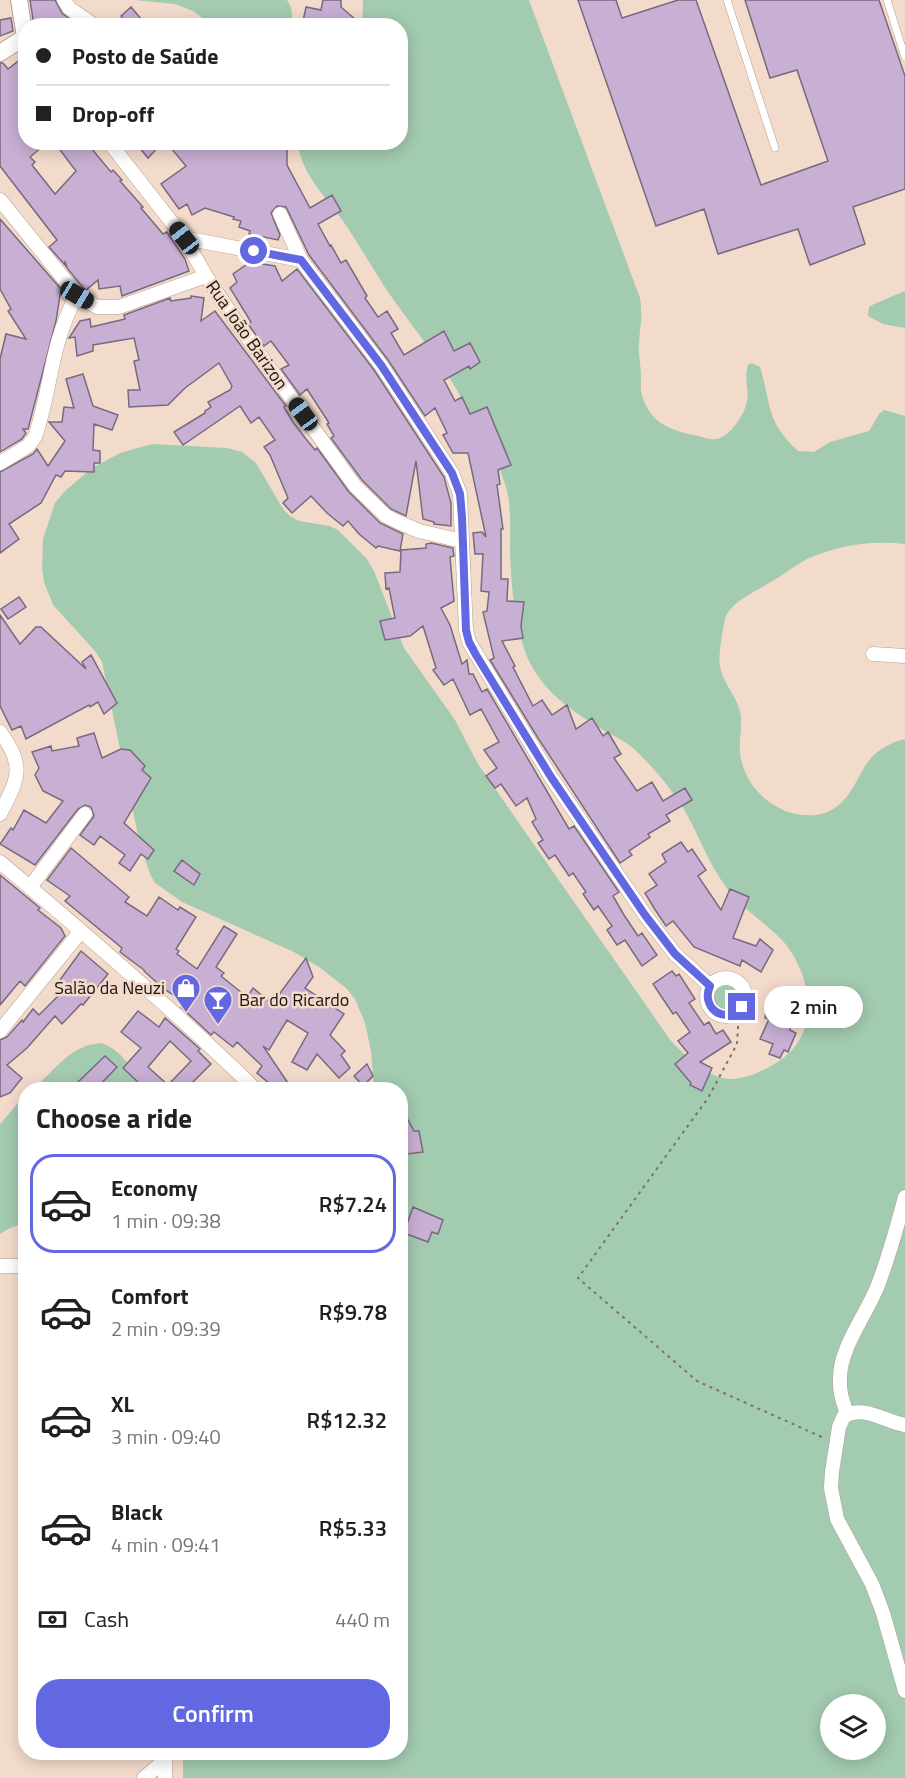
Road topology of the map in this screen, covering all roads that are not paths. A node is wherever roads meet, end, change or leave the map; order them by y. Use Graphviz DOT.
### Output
graph roads {
  1 [pos="19,0"];
  2 [pos="64,0"];
  3 [pos="727,0"];
  4 [pos="887,0"];
  5 [pos="22,18"];
  6 [pos="83,18"];
  7 [pos="18,41"];
  8 [pos="0,53"];
  9 [pos="905,57"];
  10 [pos="775,148"];
  11 [pos="114,150"];
  12 [pos="0,200"];
  13 [pos="280,214"];
  14 [pos="184,238"];
  15 [pos="301,260"];
  16 [pos="206,276"];
  17 [pos="77,295"];
  18 [pos="0,463"];
  19 [pos="462,541"];
  20 [pos="873,654"];
  21 [pos="905,656"];
  22 [pos="0,732"];
  23 [pos="0,814"];
  24 [pos="85,814"];
  25 [pos="0,862"];
  26 [pos="31,886"];
  27 [pos="81,931"];
  28 [pos="710,986"];
  29 [pos="0,1031"];
  30 [pos="248,1082"];
  31 [pos="905,1197"];
  32 [pos="0,1266"];
  33 [pos="18,1266"];
  34 [pos="847,1414"];
  35 [pos="905,1425"];
  36 [pos="905,1691"];
  37 [pos="161,1760"];
  38 [pos="165,1760"];
  39 [pos="144,1778"];
  40 [pos="165,1778"];
  1 -- 5 [label="street"];
  2 -- 6 [label="street"];
  3 -- 10 [label="lane"];
  4 -- 9 [label="lane"];
  7 -- 8 [label="street"];
  11 -- 14 [label="street, Rua João Barizon"];
  12 -- 17 [label="street"];
  13 -- 15 [label="street"];
  14 -- 15 [label="street"];
  14 -- 16 [label="street, Rua João Barizon"];
  15 -- 19 [label="street"];
  16 -- 17 [label="street"];
  16 -- 19 [label="street, Rua João Barizon"];
  17 -- 18 [label="street"];
  19 -- 28 [label="street"];
  20 -- 21 [label="street"];
  22 -- 23 [label="street"];
  24 -- 26 [label="street"];
  25 -- 26 [label="street"];
  26 -- 27 [label="street"];
  27 -- 29 [label="street"];
  27 -- 30 [label="street"];
  28 -- 28 [label="street"];
  31 -- 34 [label="street"];
  32 -- 33 [label="street"];
  34 -- 35 [label="street"];
  34 -- 36 [label="street"];
  37 -- 39 [label="street"];
  38 -- 40 [label="street"];
}
